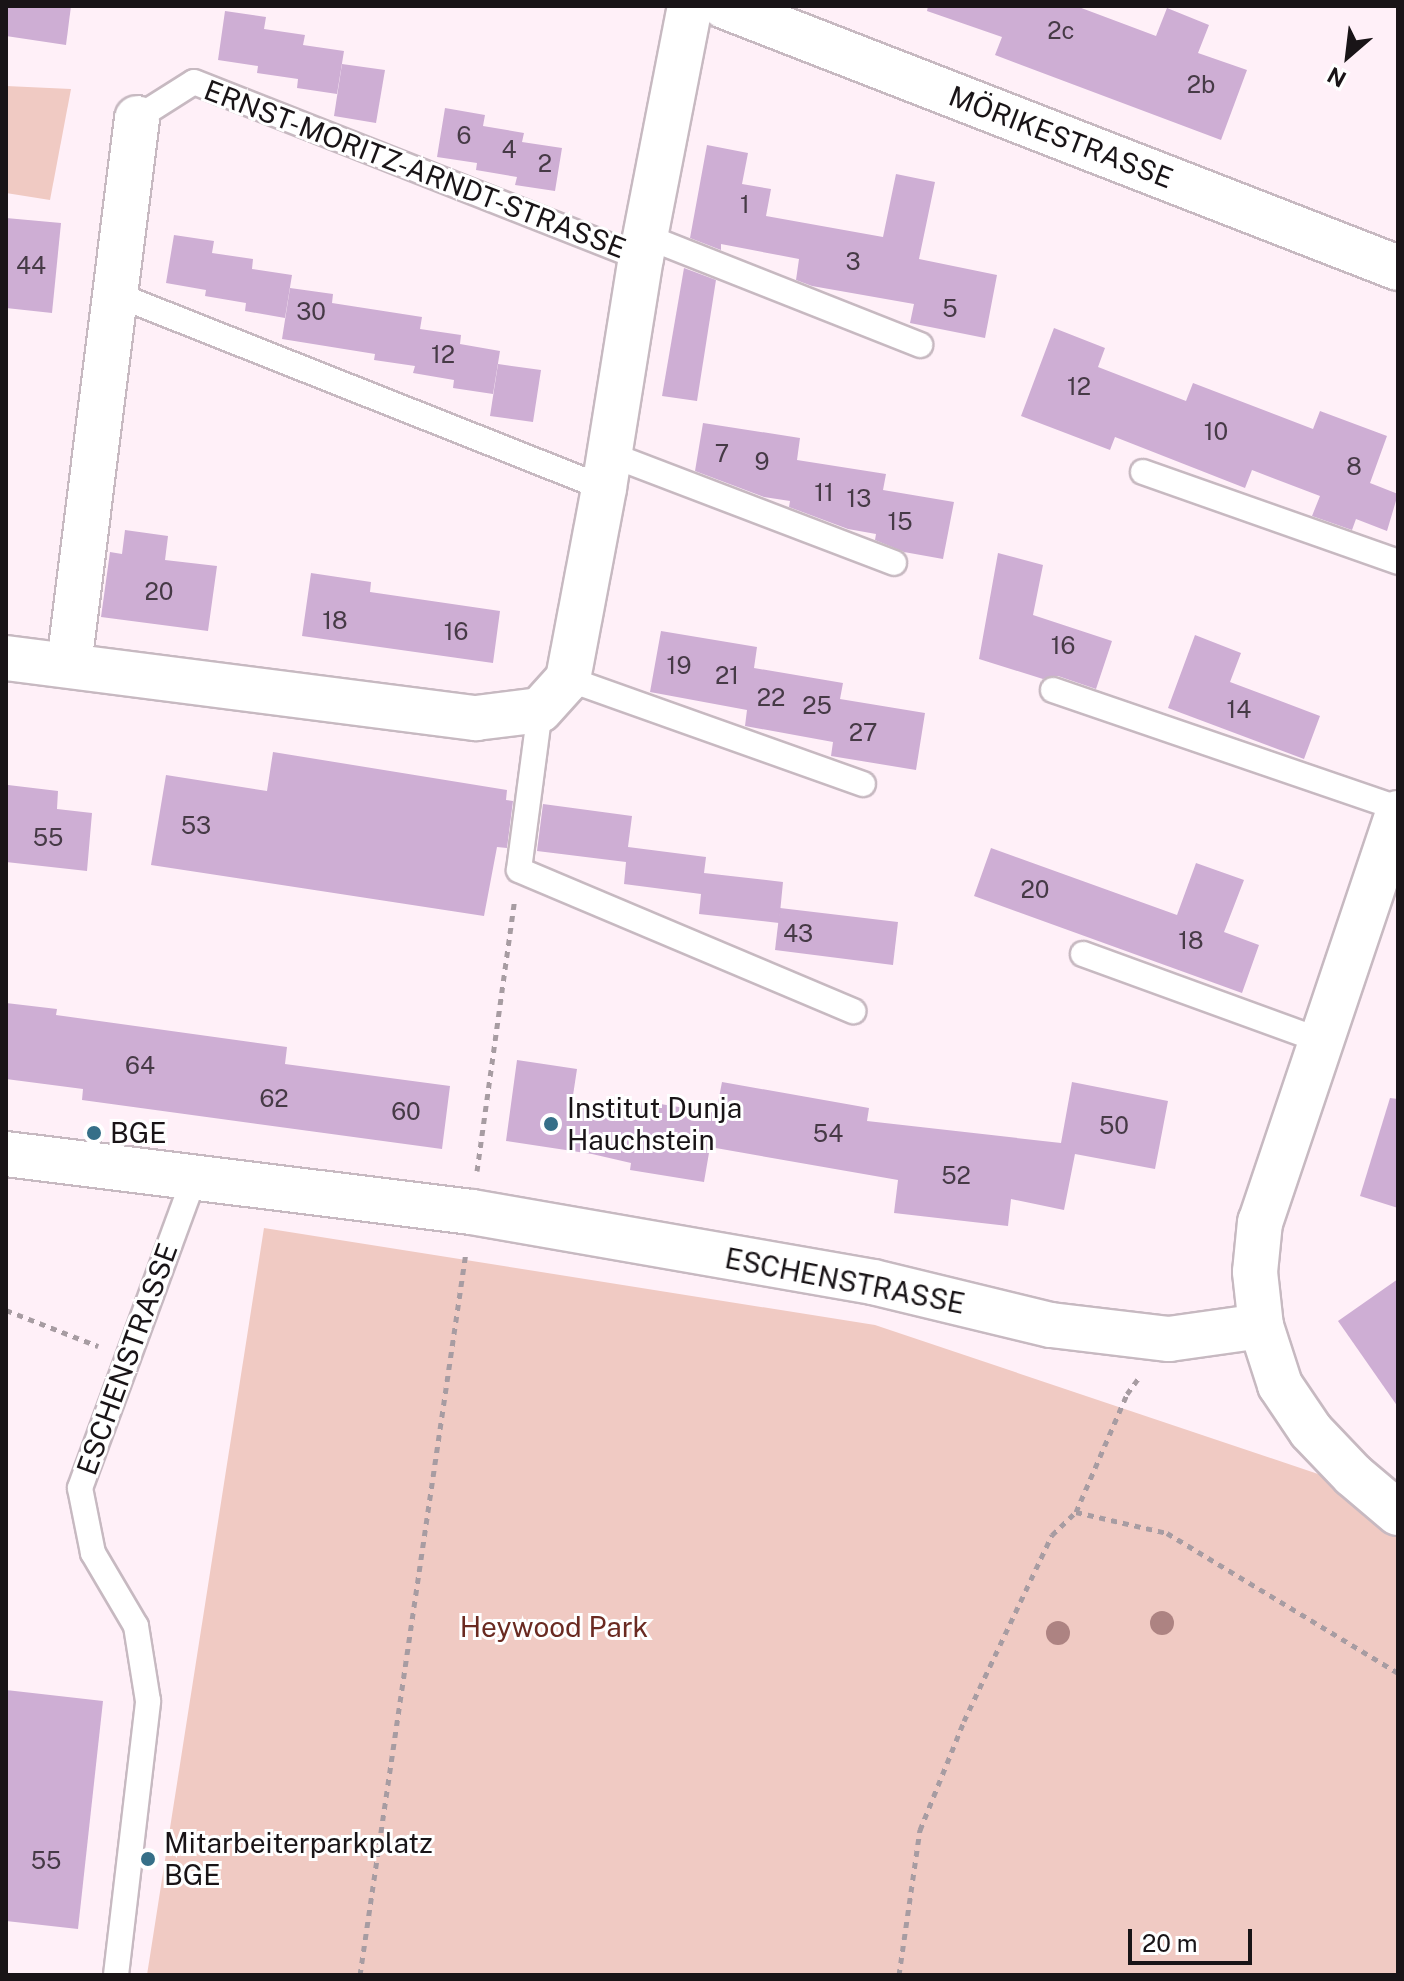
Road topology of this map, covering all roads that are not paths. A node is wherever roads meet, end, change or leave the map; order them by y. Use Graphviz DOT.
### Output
graph roads {
  1 [pos="690,6"];
  2 [pos="724,6"];
  3 [pos="137,118"];
  4 [pos="643,247"];
  5 [pos="1398,268"];
  6 [pos="115,294"];
  7 [pos="920,345"];
  8 [pos="607,471"];
  9 [pos="1143,472"];
  10 [pos="1398,562"];
  11 [pos="894,563"];
  12 [pos="6,658"];
  13 [pos="69,665"];
  14 [pos="1053,690"];
  15 [pos="554,694"];
  16 [pos="863,784"];
  17 [pos="1398,810"];
  18 [pos="1083,954"];
  19 [pos="853,1011"];
  20 [pos="1319,1040"];
  21 [pos="6,1154"];
  22 [pos="194,1178"];
  23 [pos="1261,1326"];
  24 [pos="1398,1513"];
  25 [pos="116,1975"];
  1 -- 4 [label="street, ERNST-MORITZ-ARNDT-STRASSE"];
  2 -- 5 [label="street, MÖRIKESTRASSE"];
  3 -- 4 [label="lane, ERNST-MORITZ-ARNDT-STRASSE"];
  3 -- 6 [label="street, ERNST-MORITZ-ARNDT-STRASSE"];
  4 -- 7 [label="lane, ERNST-MORITZ-ARNDT-STRASSE"];
  4 -- 8 [label="street, ERNST-MORITZ-ARNDT-STRASSE"];
  6 -- 8 [label="lane"];
  6 -- 13 [label="street, ERNST-MORITZ-ARNDT-STRASSE"];
  8 -- 11 [label="lane"];
  8 -- 15 [label="street, ERNST-MORITZ-ARNDT-STRASSE"];
  9 -- 10 [label="lane"];
  12 -- 13 [label="street"];
  13 -- 15 [label="street"];
  14 -- 17 [label="lane"];
  15 -- 16 [label="lane"];
  15 -- 19 [label="lane, ERNST-MORITZ-ARNDT-STRASSE"];
  17 -- 20 [label="street"];
  18 -- 20 [label="lane"];
  20 -- 23 [label="street"];
  21 -- 22 [label="street, ESCHENSTRASSE"];
  22 -- 23 [label="street, ESCHENSTRASSE"];
  22 -- 25 [label="lane, ESCHENSTRASSE"];
  23 -- 24 [label="street"];
}
